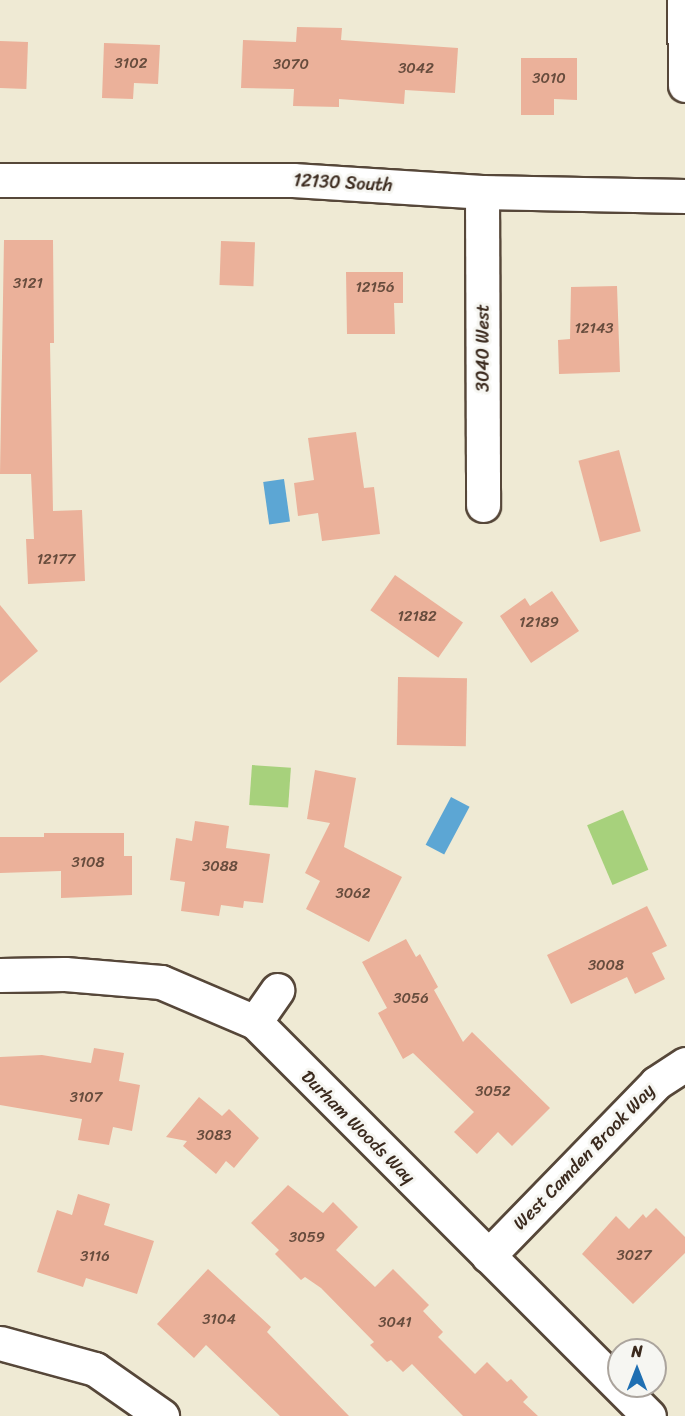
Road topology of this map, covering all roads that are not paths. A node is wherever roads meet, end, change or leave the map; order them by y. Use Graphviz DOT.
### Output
graph roads {
  1 [pos="684,0"];
  2 [pos="685,85"];
  3 [pos="0,180"];
  4 [pos="482,192"];
  5 [pos="685,196"];
  6 [pos="483,505"];
  7 [pos="0,975"];
  8 [pos="277,990"];
  9 [pos="255,1022"];
  10 [pos="685,1064"];
  11 [pos="488,1256"];
  12 [pos="0,1343"];
  13 [pos="162,1416"];
  14 [pos="649,1416"];
  1 -- 2 [label="street"];
  3 -- 4 [label="street, 12130 South"];
  4 -- 5 [label="street, 12130 South"];
  4 -- 6 [label="street, 3040 West"];
  7 -- 9 [label="street, Durham Woods Way"];
  8 -- 9 [label="street"];
  9 -- 11 [label="street, Durham Woods Way"];
  10 -- 11 [label="street, West Camden Brook Way"];
  11 -- 14 [label="street, Durham Woods Way"];
  12 -- 13 [label="street"];
}
